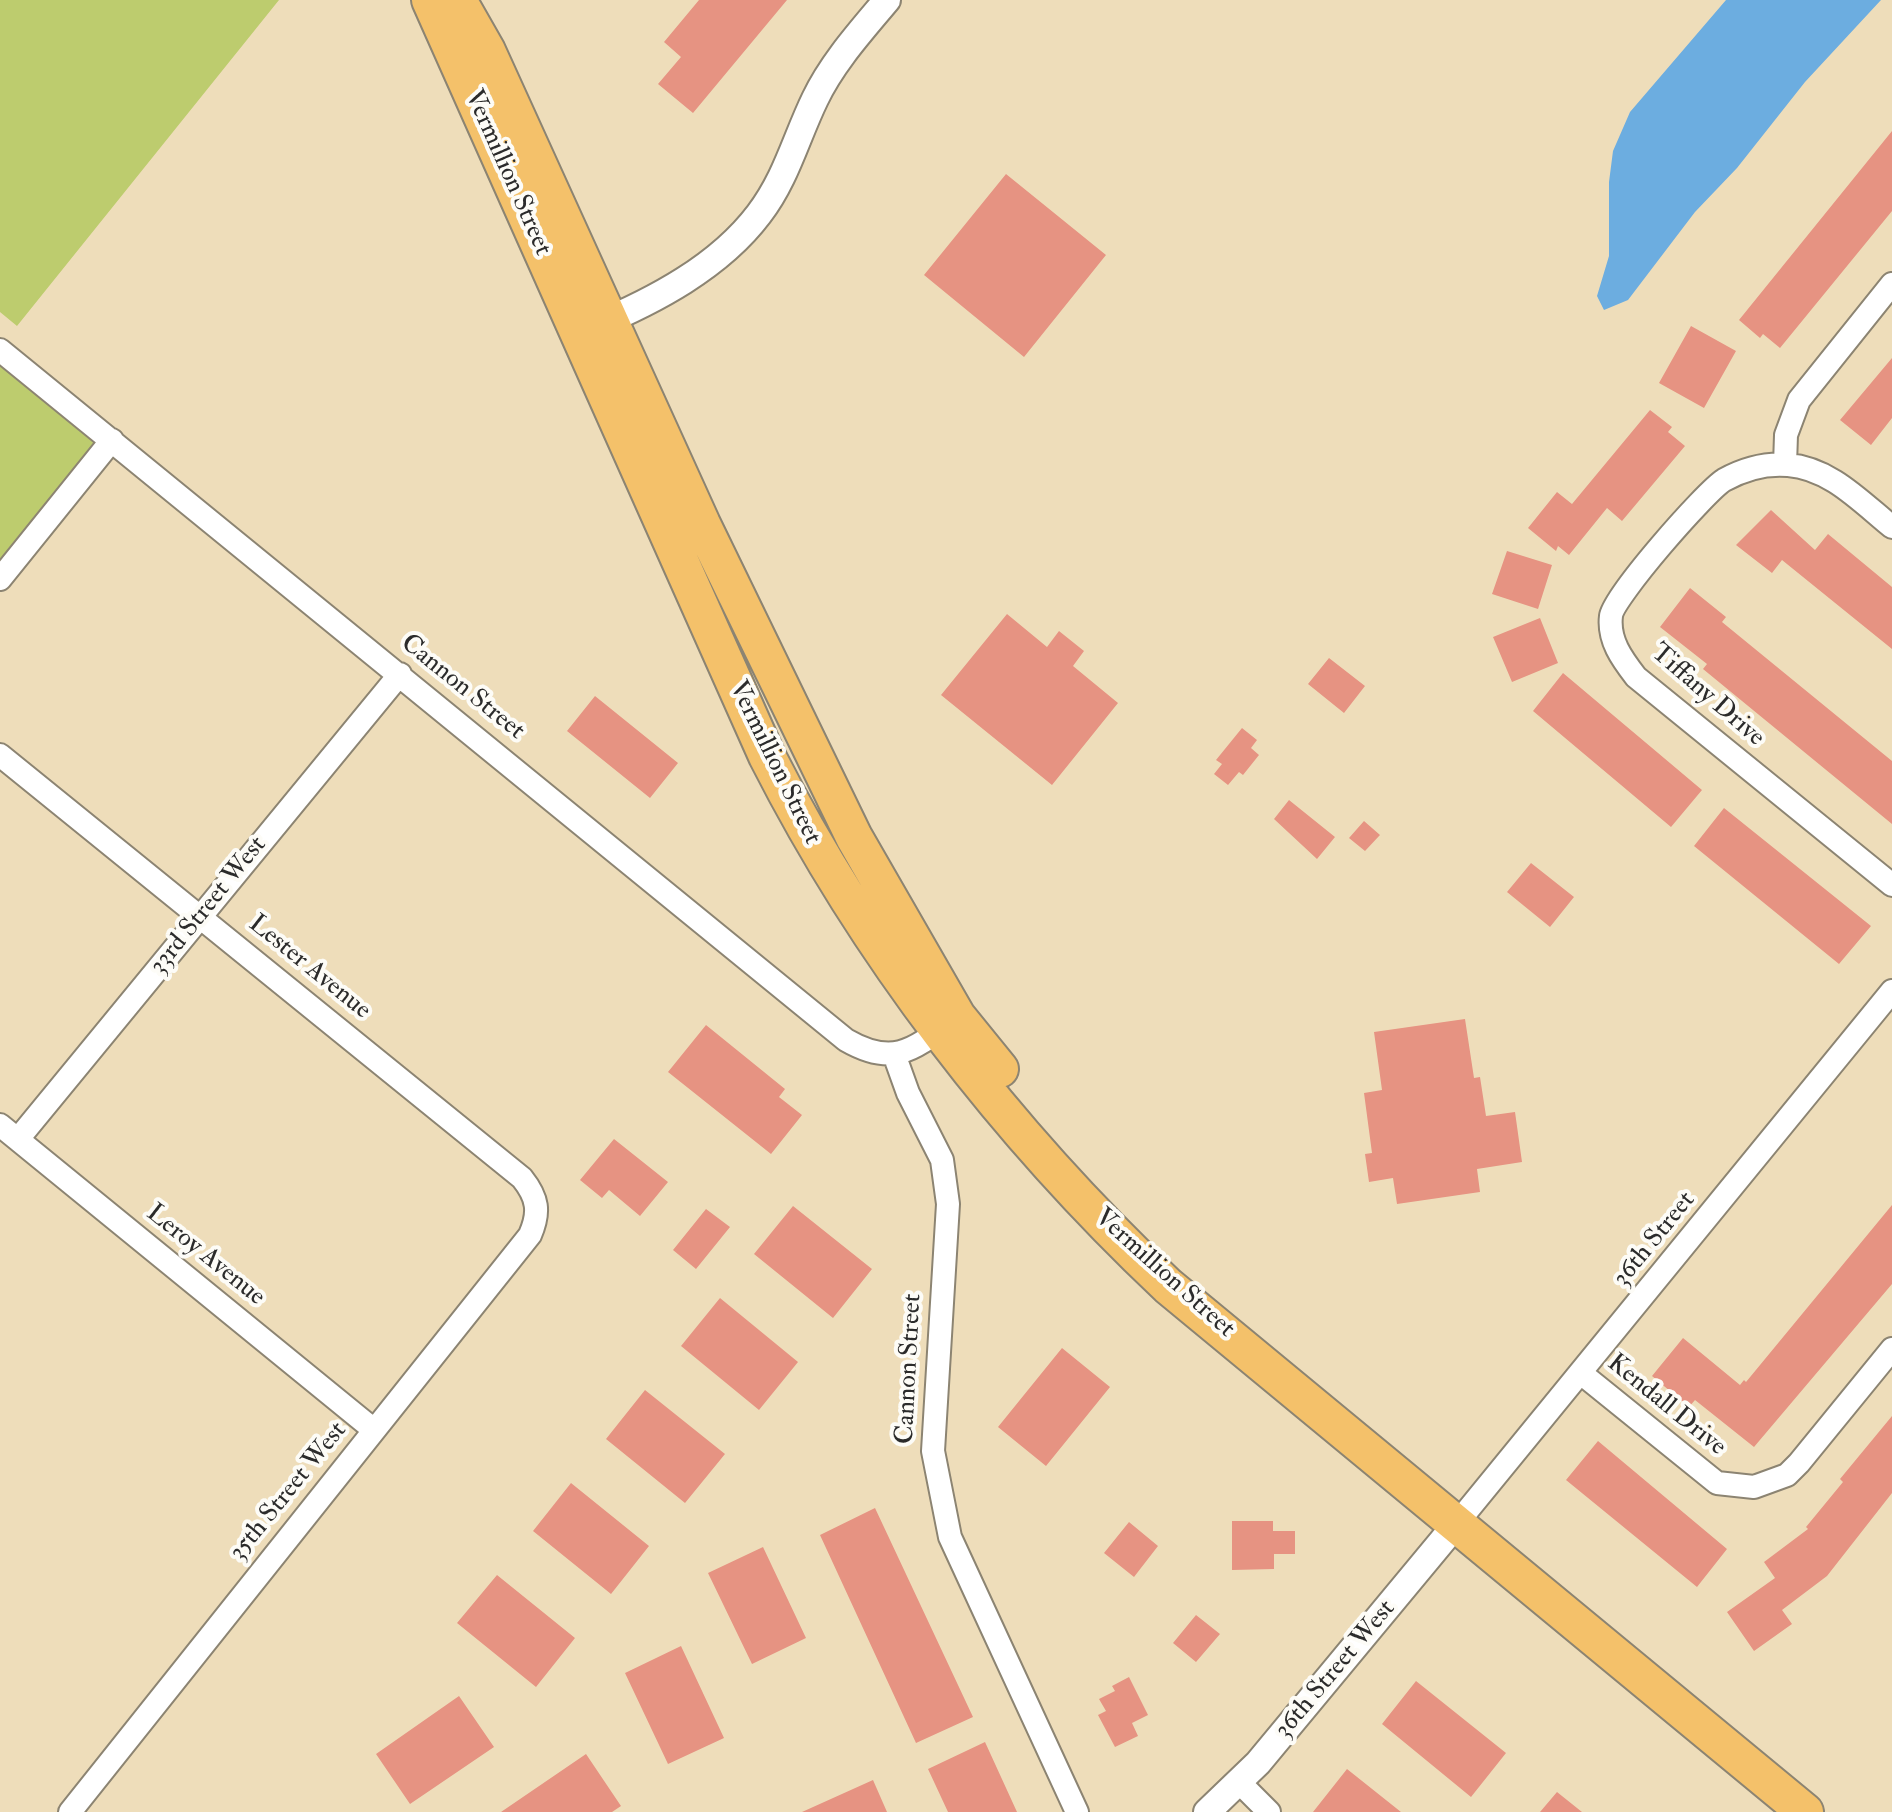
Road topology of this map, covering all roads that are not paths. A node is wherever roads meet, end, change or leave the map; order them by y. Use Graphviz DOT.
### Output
graph roads {
  1 [pos="430,0"];
  2 [pos="458,0"];
  3 [pos="887,0"];
  4 [pos="1892,284"];
  5 [pos="594,326"];
  6 [pos="0,350"];
  7 [pos="112,440"];
  8 [pos="1785,465"];
  9 [pos="1892,527"];
  10 [pos="0,579"];
  11 [pos="400,674"];
  12 [pos="0,755"];
  13 [pos="1892,885"];
  14 [pos="200,916"];
  15 [pos="1892,991"];
  16 [pos="947,1024"];
  17 [pos="894,1054"];
  18 [pos="0,1125"];
  19 [pos="18,1139"];
  20 [pos="537,1202"];
  21 [pos="1892,1349"];
  22 [pos="1582,1374"];
  23 [pos="374,1430"];
  24 [pos="1458,1522"];
  25 [pos="1240,1783"];
  26 [pos="70,1812"];
  27 [pos="1077,1812"];
  28 [pos="1207,1812"];
  29 [pos="1269,1812"];
  30 [pos="1805,1812"];
  1 -- 5 [label="highway, Vermillion Street"];
  2 -- 5 [label="highway, Vermillion Street"];
  3 -- 5 [label="street"];
  4 -- 8 [label="street"];
  5 -- 16 [label="highway, Vermillion Street"];
  6 -- 7 [label="street, Cannon Street"];
  7 -- 10 [label="street"];
  7 -- 11 [label="street, Cannon Street"];
  8 -- 9 [label="street, Tiffany Drive"];
  8 -- 13 [label="street, Tiffany Drive"];
  11 -- 14 [label="street, 33rd Street West"];
  11 -- 17 [label="street, Cannon Street"];
  12 -- 14 [label="street, Lester Avenue"];
  14 -- 19 [label="street, 33rd Street West"];
  14 -- 20 [label="street, Lester Avenue"];
  15 -- 22 [label="street, 36th Street"];
  16 -- 17 [label="street"];
  16 -- 24 [label="highway, Vermillion Street"];
  17 -- 27 [label="street, Cannon Street"];
  18 -- 19 [label="street, Leroy Avenue"];
  19 -- 23 [label="street, Leroy Avenue"];
  20 -- 23 [label="street, 35th Street West"];
  21 -- 22 [label="street, Kendall Drive"];
  22 -- 24 [label="street, 36th Street"];
  23 -- 26 [label="street, 35th Street West"];
  24 -- 25 [label="street, 36th Street West"];
  24 -- 30 [label="highway, Vermillion Street"];
  25 -- 28 [label="street, 36th Street West"];
  25 -- 29 [label="street"];
}
